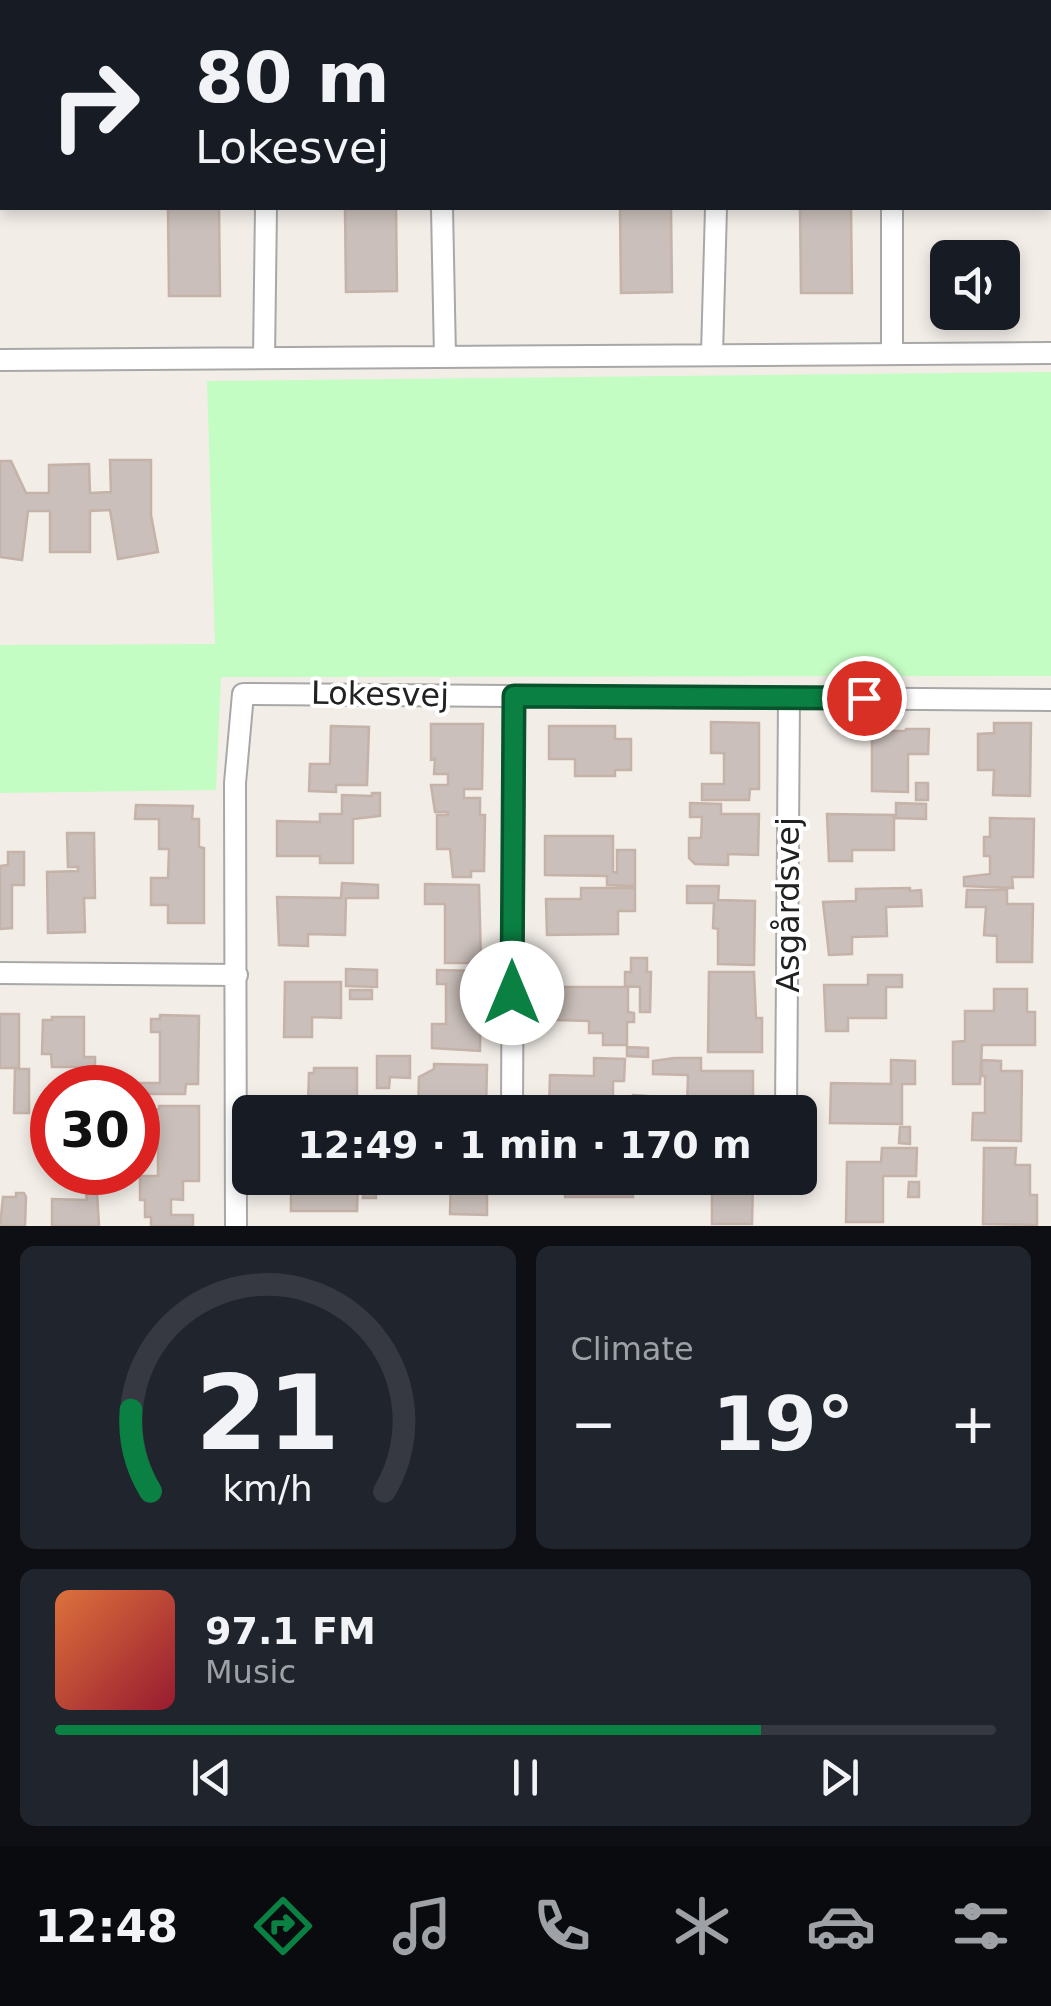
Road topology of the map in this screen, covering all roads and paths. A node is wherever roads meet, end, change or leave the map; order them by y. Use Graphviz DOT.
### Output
graph roads {
  1 [pos="266,210"];
  2 [pos="442,210"];
  3 [pos="716,210"];
  4 [pos="892,210"];
  5 [pos="1051,353"];
  6 [pos="712,354"];
  7 [pos="892,354"];
  8 [pos="445,357"];
  9 [pos="264,358"];
  10 [pos="0,360"];
  11 [pos="514,696"];
  12 [pos="789,698"];
  13 [pos="1051,700"];
  14 [pos="0,972"];
  15 [pos="237,975"];
  16 [pos="512,1095"];
  17 [pos="786,1095"];
  18 [pos="236,1226"];
  1 -- 9 [label="street"];
  2 -- 8 [label="street"];
  3 -- 6 [label="street"];
  4 -- 7 [label="street"];
  5 -- 7 [label="street"];
  6 -- 7 [label="street"];
  6 -- 8 [label="street"];
  8 -- 9 [label="street"];
  9 -- 10 [label="street"];
  11 -- 12 [label="street, Lokesvej"];
  11 -- 15 [label="street, Lokesvej"];
  11 -- 16 [label="street"];
  12 -- 13 [label="street, Lokesvej"];
  12 -- 17 [label="street, Asgårdsvej"];
  14 -- 15 [label="street"];
  15 -- 18 [label="street, Lokesvej"];
}
